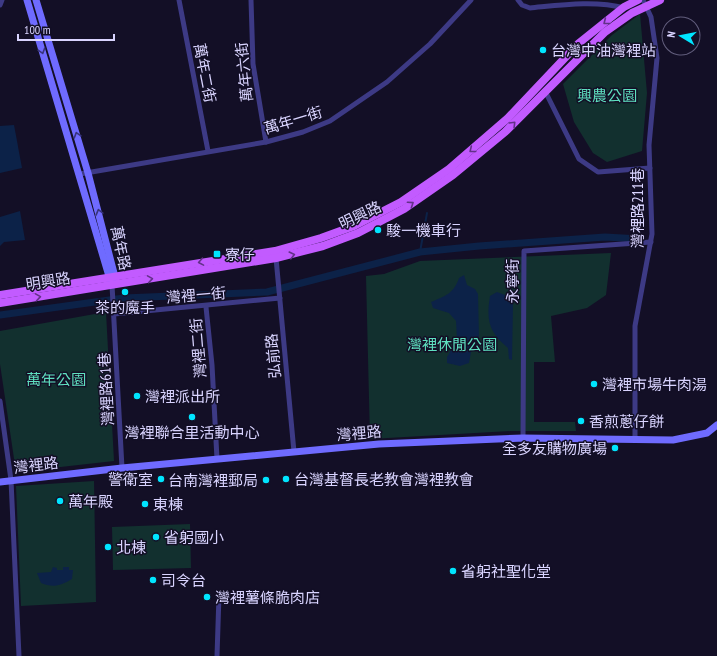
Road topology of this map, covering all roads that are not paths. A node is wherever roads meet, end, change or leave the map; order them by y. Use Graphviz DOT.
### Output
graph roads {
  1 [pos="2,0"];
  2 [pos="27,0"];
  3 [pos="36,0"];
  4 [pos="179,0"];
  5 [pos="251,0"];
  6 [pos="471,0"];
  7 [pos="518,0"];
  8 [pos="638,0"];
  9 [pos="660,0"];
  10 [pos="557,3"];
  11 [pos="645,3"];
  12 [pos="0,5"];
  13 [pos="624,8"];
  14 [pos="632,14"];
  15 [pos="543,88"];
  16 [pos="266,142"];
  17 [pos="208,151"];
  18 [pos="650,168"];
  19 [pos="88,173"];
  20 [pos="80,174"];
  21 [pos="651,242"];
  22 [pos="276,258"];
  23 [pos="112,280"];
  24 [pos="0,295"];
  25 [pos="280,298"];
  26 [pos="0,303"];
  27 [pos="206,306"];
  28 [pos="114,312"];
  29 [pos="0,401"];
  30 [pos="717,425"];
  31 [pos="523,438"];
  32 [pos="635,440"];
  33 [pos="294,452"];
  34 [pos="217,459"];
  35 [pos="122,468"];
  36 [pos="11,480"];
  37 [pos="0,482"];
  38 [pos="219,595"];
  39 [pos="20,656"];
  40 [pos="217,656"];
  1 -- 12 [label="street"];
  2 -- 20 [label="street, 萬年路, one-way"];
  19 -- 3 [label="street, 萬年路, one-way"];
  4 -- 17 [label="street, 萬年二街"];
  5 -- 16 [label="street, 萬年六街"];
  6 -- 16 [label="street, 萬年一街"];
  7 -- 10 [label="street"];
  8 -- 13 [label="main road, 明興路"];
  9 -- 11 [label="main road, 明興路"];
  10 -- 13 [label="street"];
  11 -- 14 [label="main road, 明興路"];
  11 -- 18 [label="street, 灣裡路211巷"];
  13 -- 14 [label="street"];
  13 -- 15 [label="main road, 明興路, one-way"];
  14 -- 15 [label="main road, 明興路"];
  15 -- 18 [label="street"];
  22 -- 15 [label="main road, 明興路, one-way"];
  15 -- 23 [label="main road, 明興路, one-way"];
  16 -- 17 [label="street, 萬年一街"];
  17 -- 19 [label="street, 萬年一街"];
  18 -- 21 [label="street, 灣裡路211巷"];
  19 -- 20 [label="street, 萬年一街"];
  23 -- 19 [label="street, 萬年路, one-way"];
  20 -- 23 [label="street, 萬年路"];
  21 -- 31 [label="street, 永寧街"];
  21 -- 32 [label="street, 灣裡路211巷"];
  23 -- 22 [label="main road, 明興路, one-way"];
  22 -- 25 [label="street, 弘前路"];
  23 -- 24 [label="main road, 明興路"];
  26 -- 23 [label="main road, 明興路, one-way"];
  23 -- 28 [label="street, 灣裡路61巷"];
  25 -- 27 [label="street, 灣裡一街"];
  25 -- 33 [label="street, 弘前路"];
  27 -- 28 [label="street, 灣裡一街"];
  27 -- 34 [label="street, 灣裡二街"];
  28 -- 35 [label="street, 灣裡路61巷"];
  29 -- 36 [label="street"];
  30 -- 32 [label="street, 灣裡路"];
  31 -- 32 [label="street, 灣裡路"];
  31 -- 33 [label="street, 灣裡路"];
  33 -- 34 [label="street, 灣裡路"];
  34 -- 35 [label="street, 灣裡路"];
  35 -- 36 [label="street, 灣裡路"];
  36 -- 37 [label="street, 灣裡路"];
  36 -- 39 [label="street"];
  38 -- 40 [label="street"];
}
